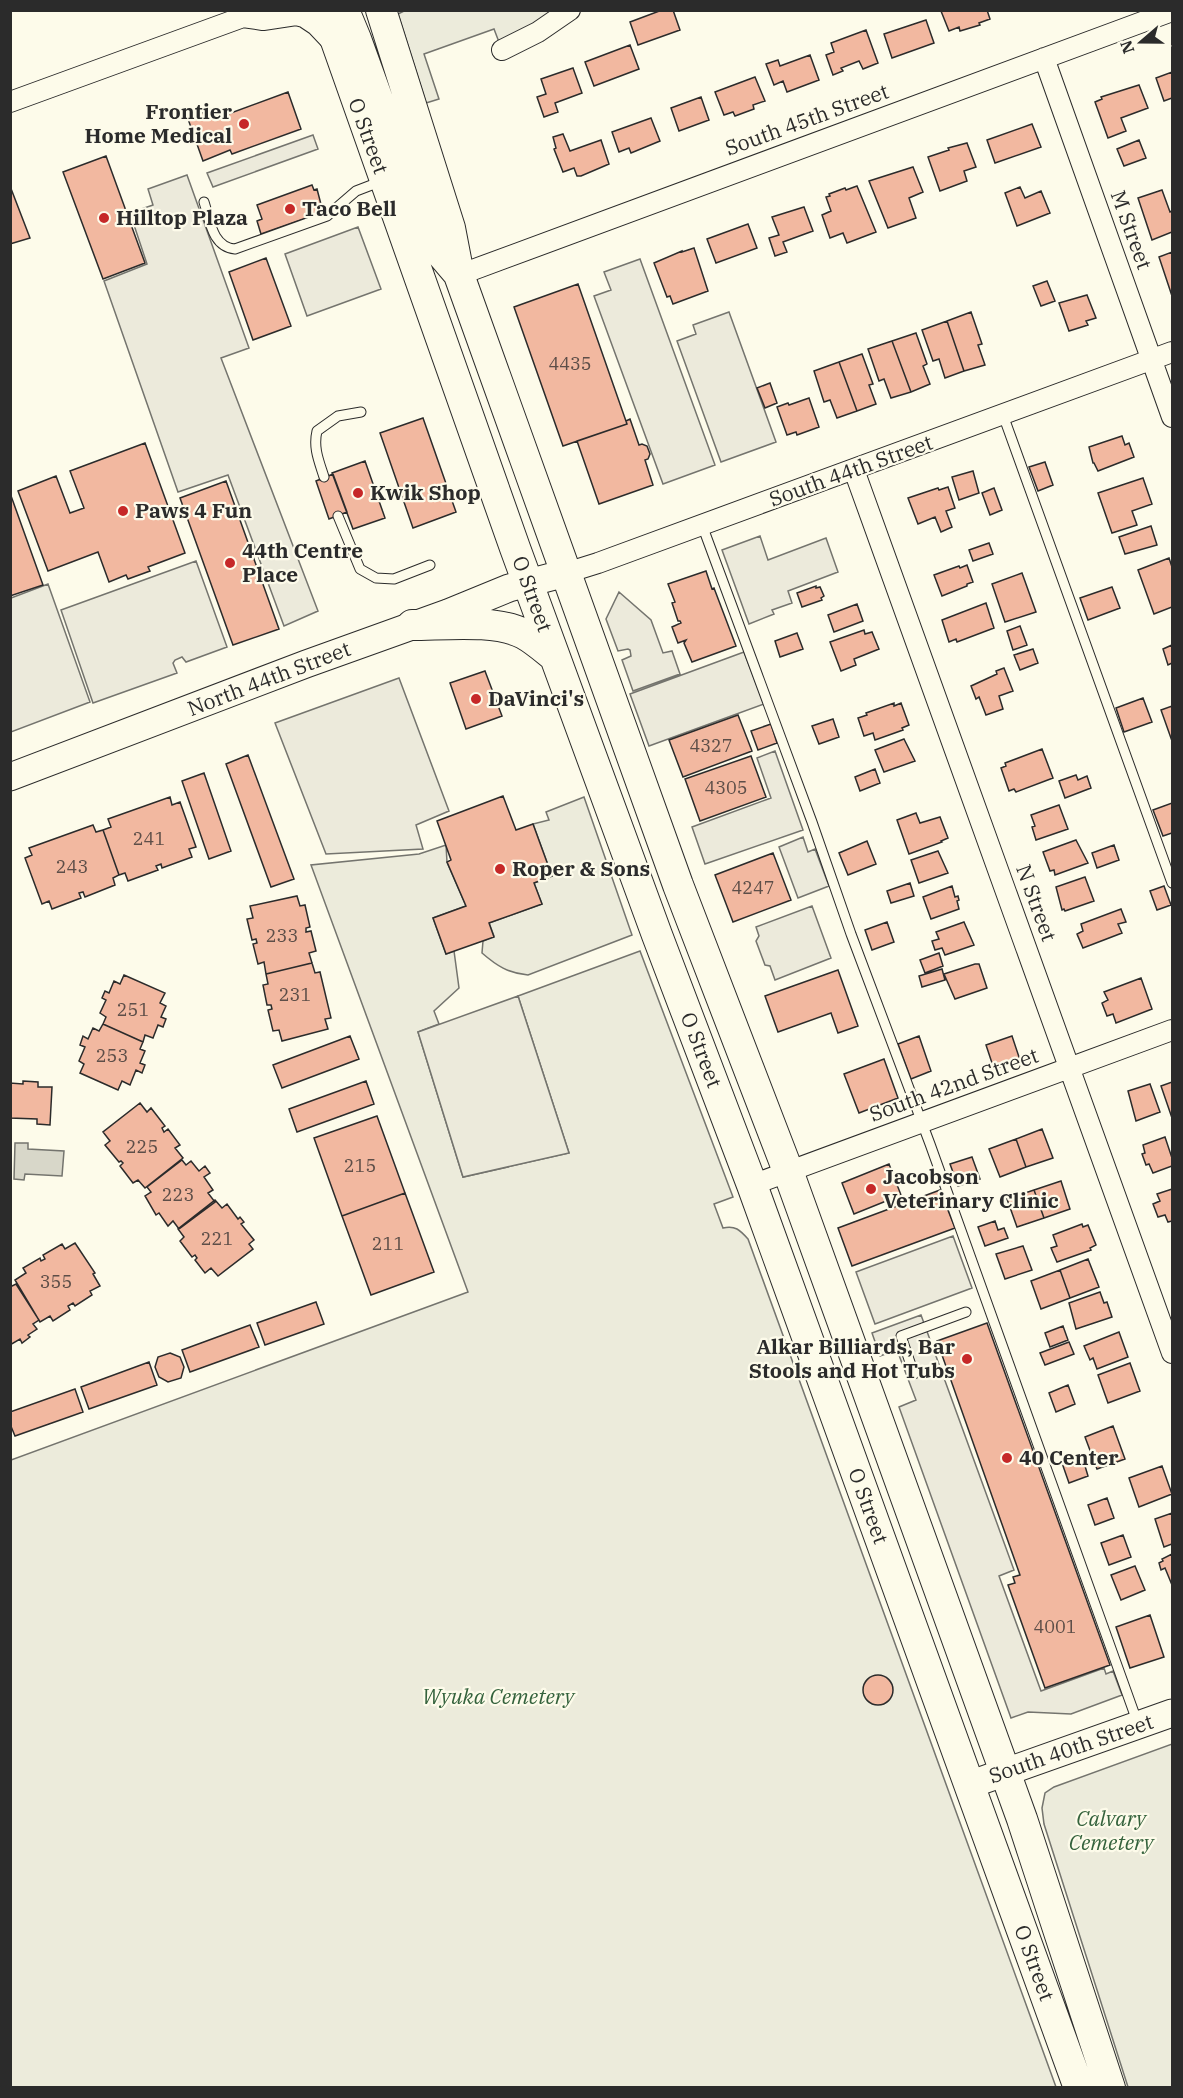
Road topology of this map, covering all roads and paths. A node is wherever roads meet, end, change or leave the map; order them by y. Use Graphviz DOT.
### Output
graph roads {
  1 [pos="325,10"];
  2 [pos="344,10"];
  3 [pos="381,10"];
  4 [pos="570,10"];
  5 [pos="1173,11"];
  6 [pos="246,14"];
  7 [pos="336,45"];
  8 [pos="502,50"];
  9 [pos="1044,58"];
  10 [pos="10,102"];
  11 [pos="384,180"];
  12 [pos="204,202"];
  13 [pos="459,275"];
  14 [pos="1173,352"];
  15 [pos="1152,360"];
  16 [pos="361,412"];
  17 [pos="1002,415"];
  18 [pos="1173,417"];
  19 [pos="854,470"];
  20 [pos="324,477"];
  21 [pos="338,516"];
  22 [pos="702,525"];
  23 [pos="430,565"];
  24 [pos="566,573"];
  25 [pos="528,583"];
  26 [pos="412,625"];
  27 [pos="555,657"];
  28 [pos="10,777"];
  29 [pos="1173,883"];
  30 [pos="1173,1030"];
  31 [pos="1070,1067"];
  32 [pos="922,1124"];
  33 [pos="788,1171"];
  34 [pos="752,1185"];
  35 [pos="966,1312"];
  36 [pos="1173,1353"];
  37 [pos="914,1374"];
  38 [pos="1173,1713"];
  39 [pos="1138,1725"];
  40 [pos="1005,1772"];
  41 [pos="969,1785"];
  42 [pos="1079,2088"];
  43 [pos="1110,2088"];
  1 -- 7 [label="main road, O Street"];
  2 -- 13 [label="main road"];
  3 -- 13 [label="main road, O Street"];
  4 -- 8 [label="street"];
  5 -- 9 [label="street, South 45th Street"];
  6 -- 7 [label="street"];
  6 -- 10 [label="street"];
  7 -- 11 [label="main road, O Street"];
  9 -- 13 [label="street, South 45th Street"];
  9 -- 15 [label="street, M Street"];
  11 -- 12 [label="lane"];
  11 -- 25 [label="main road, O Street"];
  13 -- 24 [label="main road, O Street"];
  14 -- 15 [label="street, South 44th Street"];
  15 -- 17 [label="street, South 44th Street"];
  15 -- 18 [label="street, M Street"];
  16 -- 20 [label="lane"];
  17 -- 19 [label="street, South 44th Street"];
  17 -- 29 [label="lane"];
  19 -- 22 [label="street, South 44th Street"];
  19 -- 31 [label="street, N Street"];
  21 -- 23 [label="lane"];
  22 -- 24 [label="street, South 44th Street"];
  22 -- 32 [label="lane"];
  24 -- 25 [label="main road, South 44th Street"];
  24 -- 33 [label="main road, O Street"];
  25 -- 26 [label="main road, North 44th Street"];
  25 -- 27 [label="main road, O Street"];
  26 -- 27 [label="main road"];
  26 -- 28 [label="main road, North 44th Street"];
  27 -- 34 [label="main road, O Street"];
  30 -- 31 [label="street, South 42nd Street"];
  31 -- 32 [label="street, South 42nd Street"];
  31 -- 36 [label="street, N Street"];
  32 -- 33 [label="street, South 42nd Street"];
  32 -- 39 [label="lane"];
  33 -- 34 [label="street, South 42nd Street"];
  33 -- 40 [label="main road, O Street"];
  34 -- 41 [label="main road, O Street"];
  35 -- 37 [label="lane"];
  38 -- 39 [label="main road, South 40th Street"];
  39 -- 40 [label="main road, South 40th Street"];
  40 -- 41 [label="main road, South 40th Street"];
  40 -- 43 [label="main road, O Street"];
  41 -- 42 [label="main road, O Street"];
}
